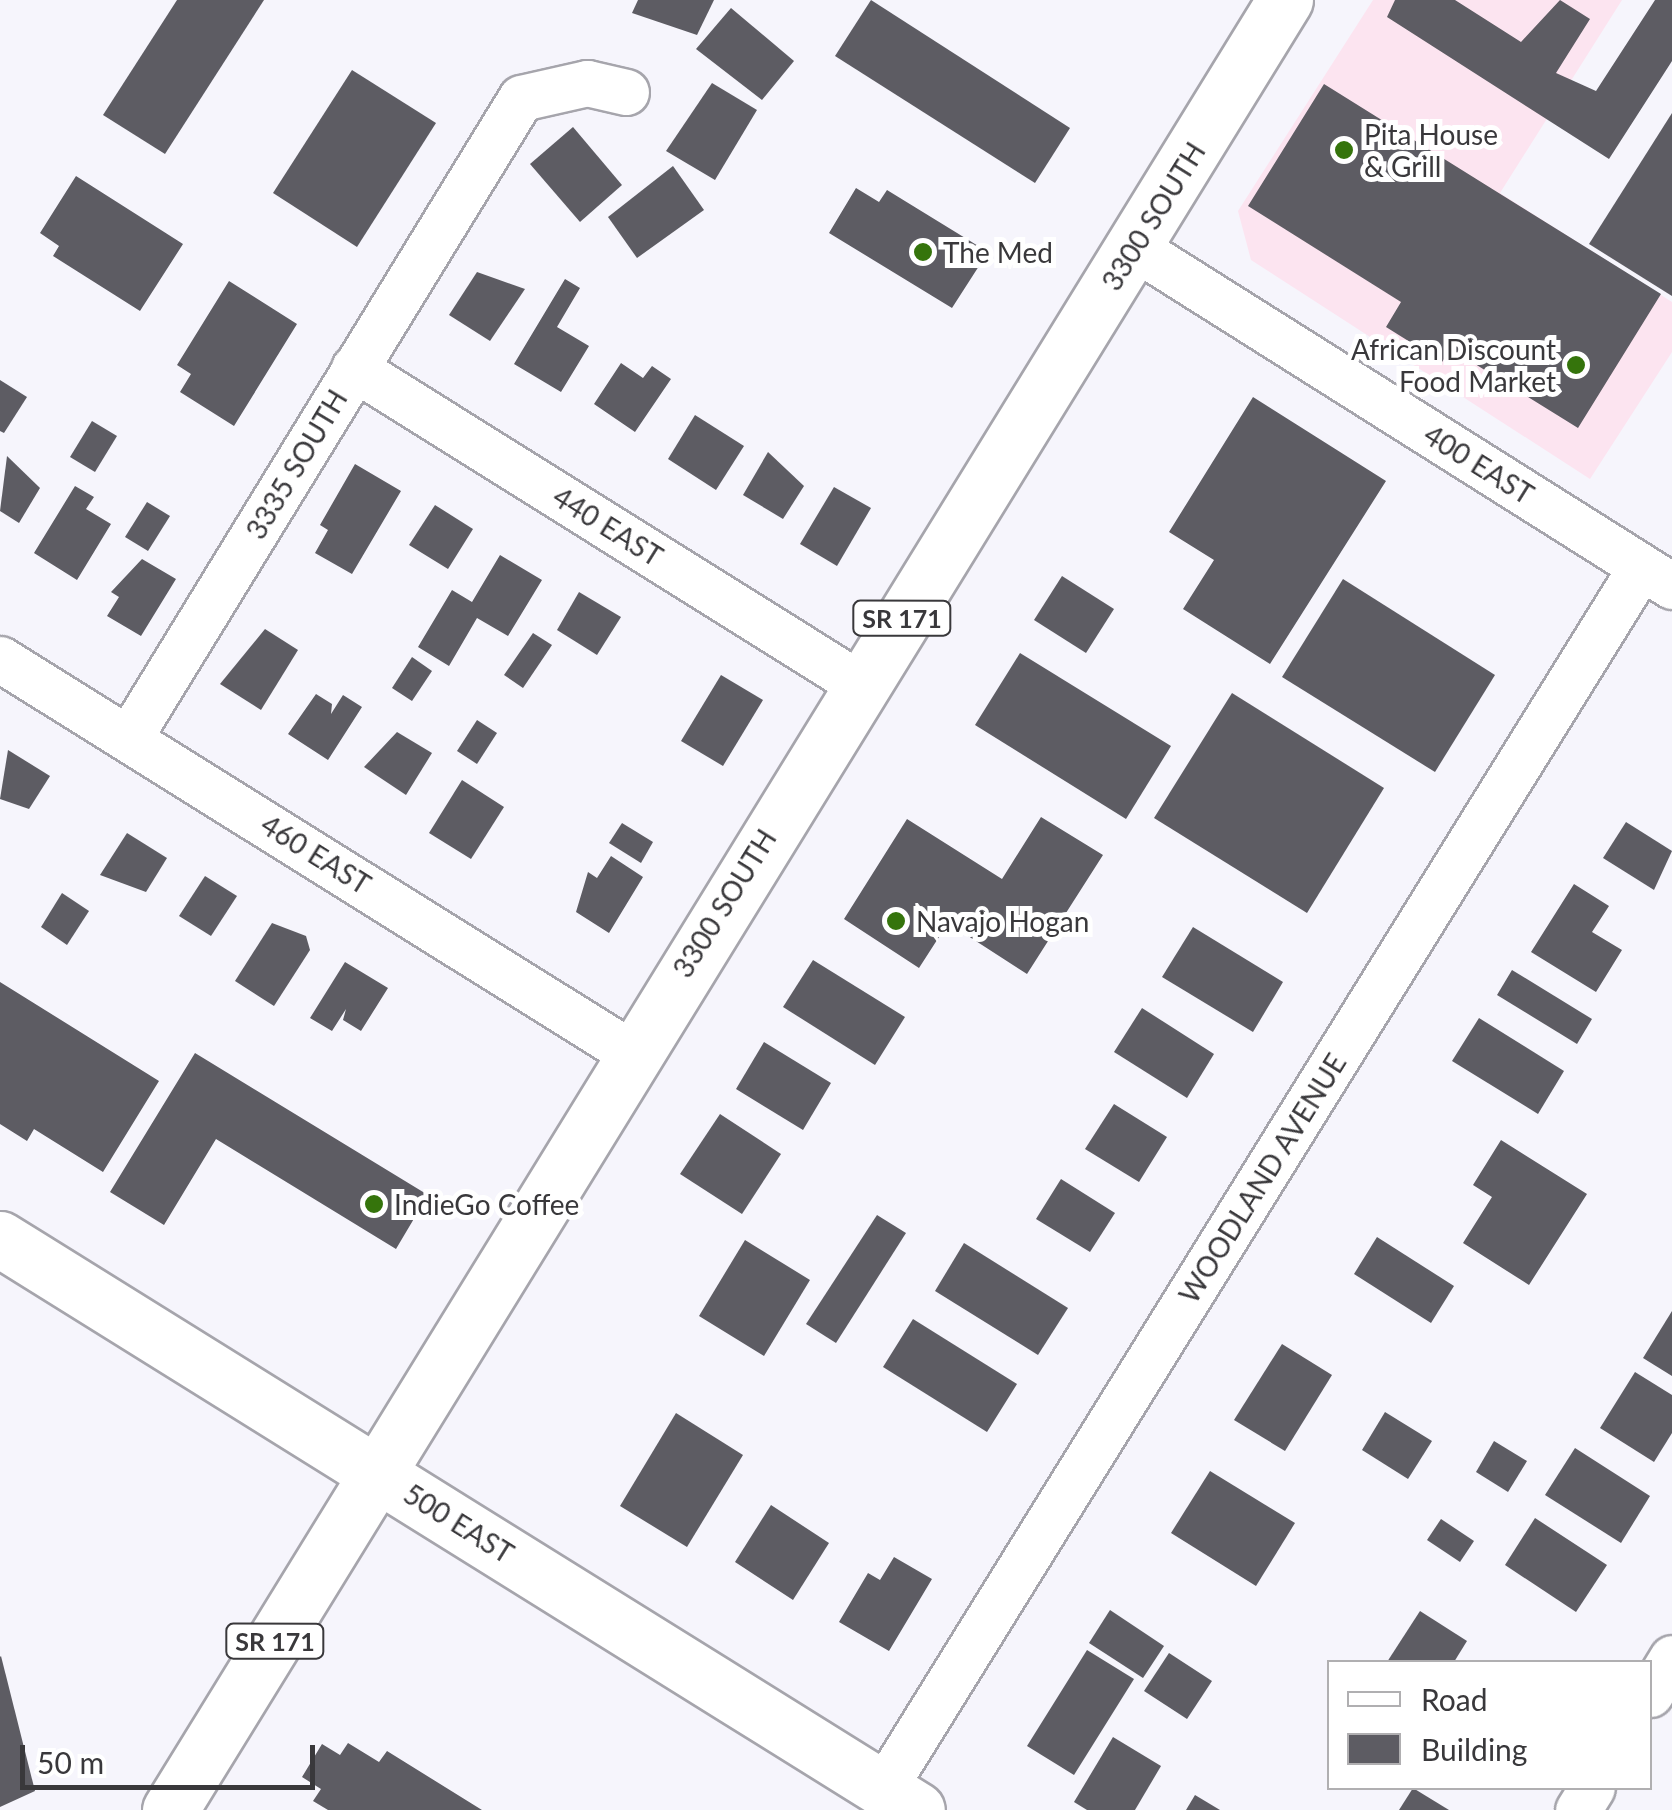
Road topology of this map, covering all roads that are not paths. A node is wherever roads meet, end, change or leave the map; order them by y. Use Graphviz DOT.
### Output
graph roads {
  1 [pos="1285,0"];
  2 [pos="626,92"];
  3 [pos="1134,247"];
  4 [pos="354,368"];
  5 [pos="1656,576"];
  6 [pos="0,658"];
  7 [pos="861,685"];
  8 [pos="130,736"];
  9 [pos="630,1053"];
  10 [pos="0,1238"];
  11 [pos="380,1472"];
  12 [pos="1672,1658"];
  13 [pos="1652,1691"];
  14 [pos="900,1799"];
  15 [pos="170,1810"];
  1 -- 3 [label="main road, 3300 SOUTH / SR 171"];
  2 -- 4 [label="street, 3335 SOUTH"];
  3 -- 5 [label="street, 400 EAST"];
  3 -- 7 [label="main road, 3300 SOUTH / SR 171"];
  4 -- 7 [label="street, 440 EAST"];
  4 -- 8 [label="street, 3335 SOUTH"];
  5 -- 14 [label="street, WOODLAND AVENUE"];
  6 -- 8 [label="street, 460 EAST"];
  7 -- 9 [label="main road, 3300 SOUTH / SR 171"];
  8 -- 9 [label="street, 460 EAST"];
  9 -- 11 [label="main road, 3300 SOUTH / SR 171"];
  10 -- 11 [label="main road, 500 EAST"];
  11 -- 14 [label="main road, 500 EAST"];
  11 -- 15 [label="main road, 3300 SOUTH / SR 171"];
  12 -- 13 [label="street"];
}
